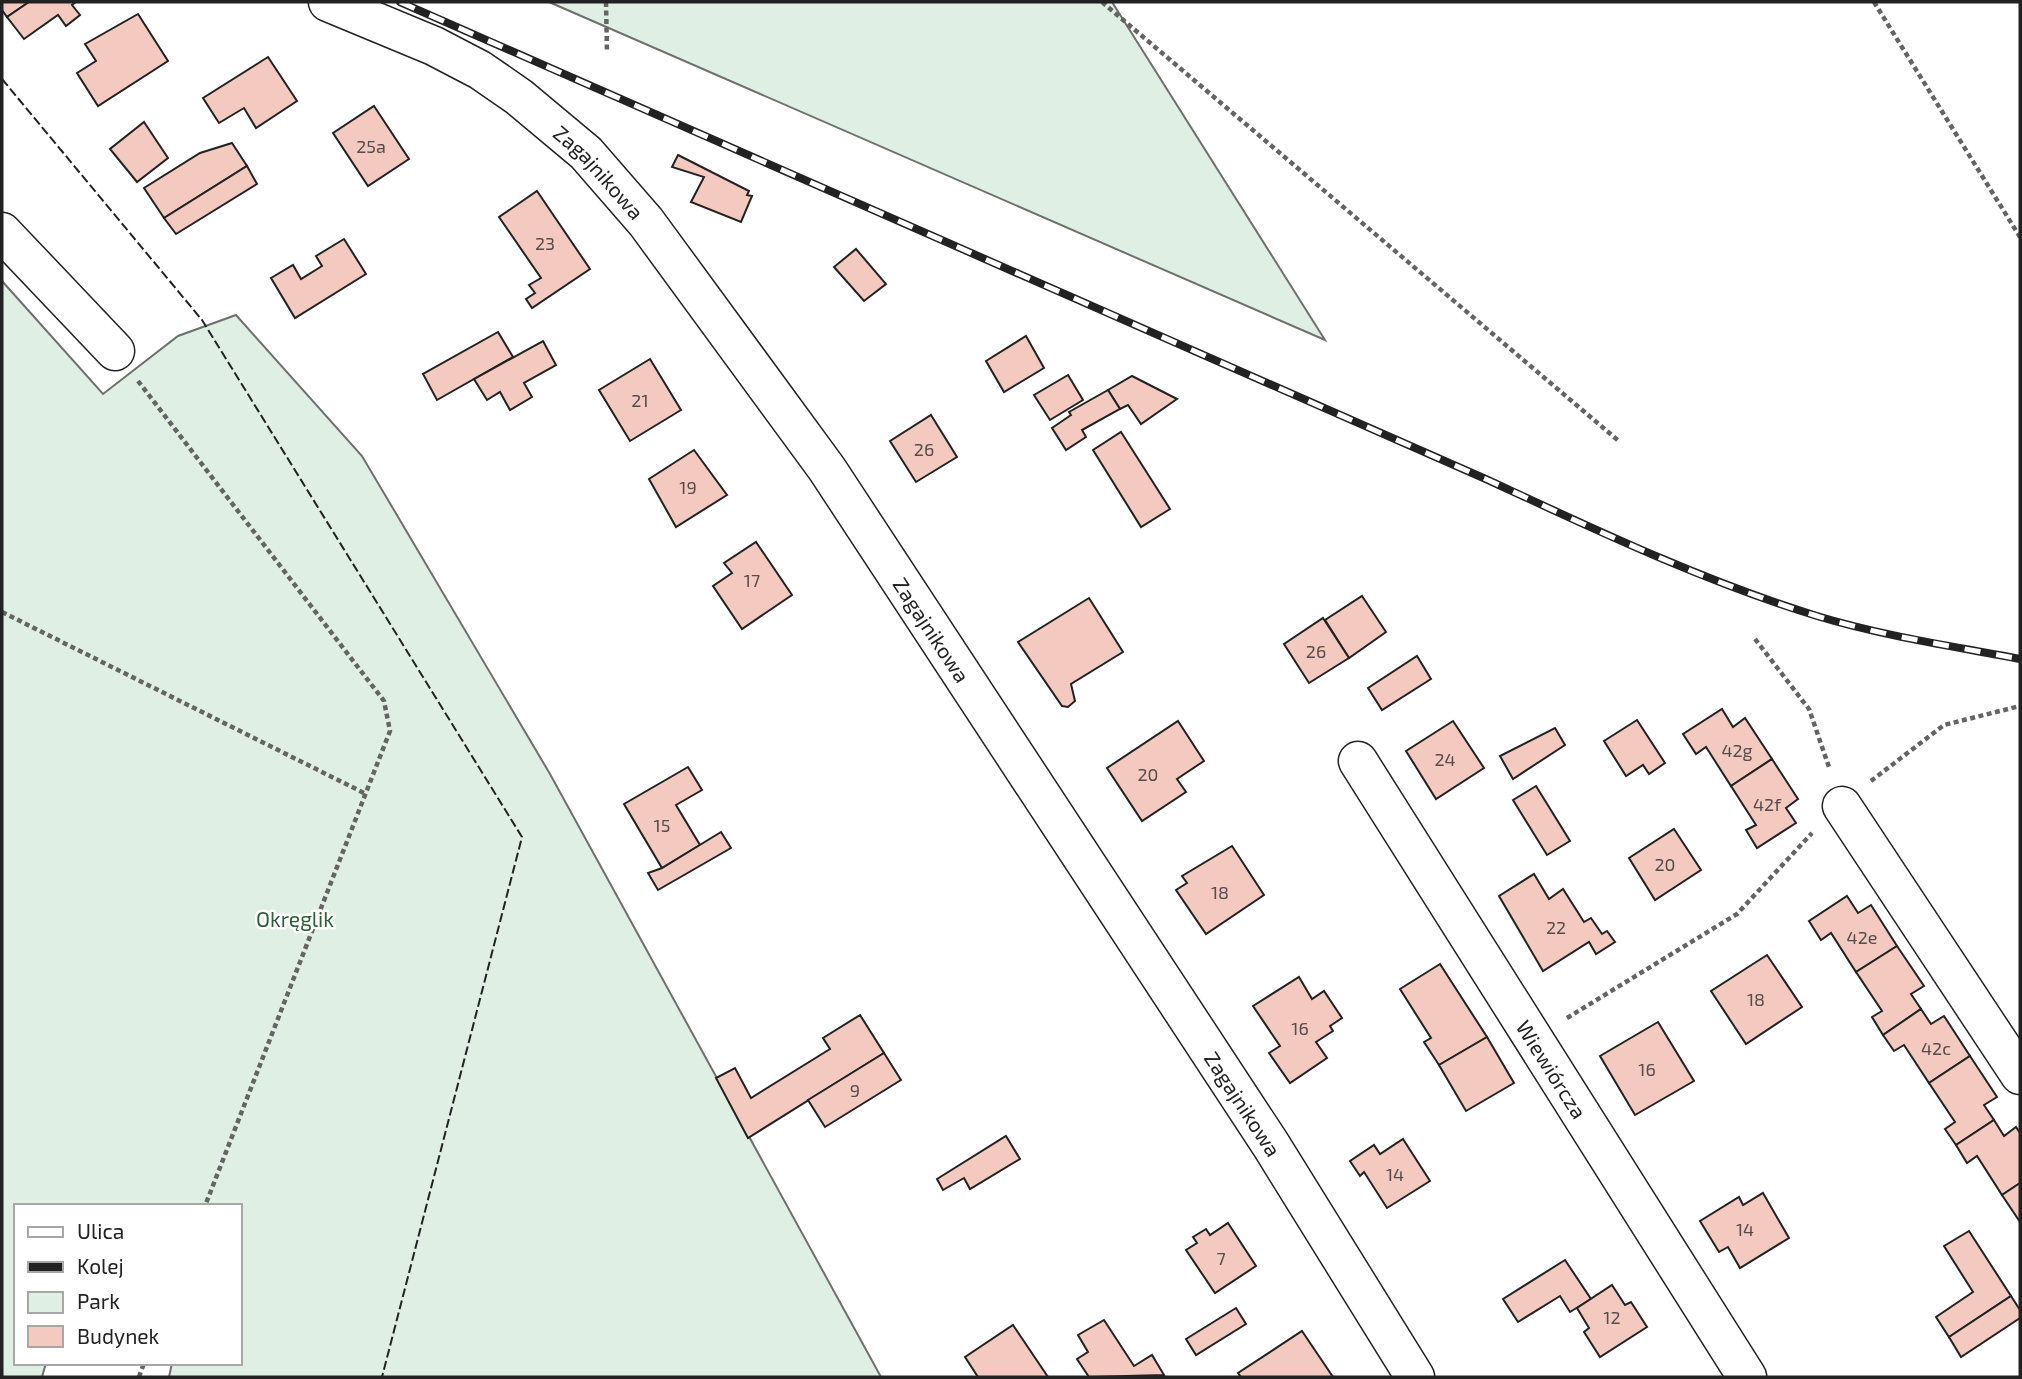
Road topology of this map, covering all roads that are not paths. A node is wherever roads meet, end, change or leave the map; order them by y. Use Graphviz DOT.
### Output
graph roads {
  1 [pos="328,2"];
  2 [pos="2,232"];
  3 [pos="115,351"];
  4 [pos="1358,761"];
  5 [pos="1842,806"];
  6 [pos="2020,1075"];
  7 [pos="1415,1377"];
  8 [pos="1747,1377"];
  1 -- 7 [label="street, Zagajnikowa"];
  2 -- 3 [label="street"];
  4 -- 8 [label="street, Wiewiórcza"];
  5 -- 6 [label="street"];
}
